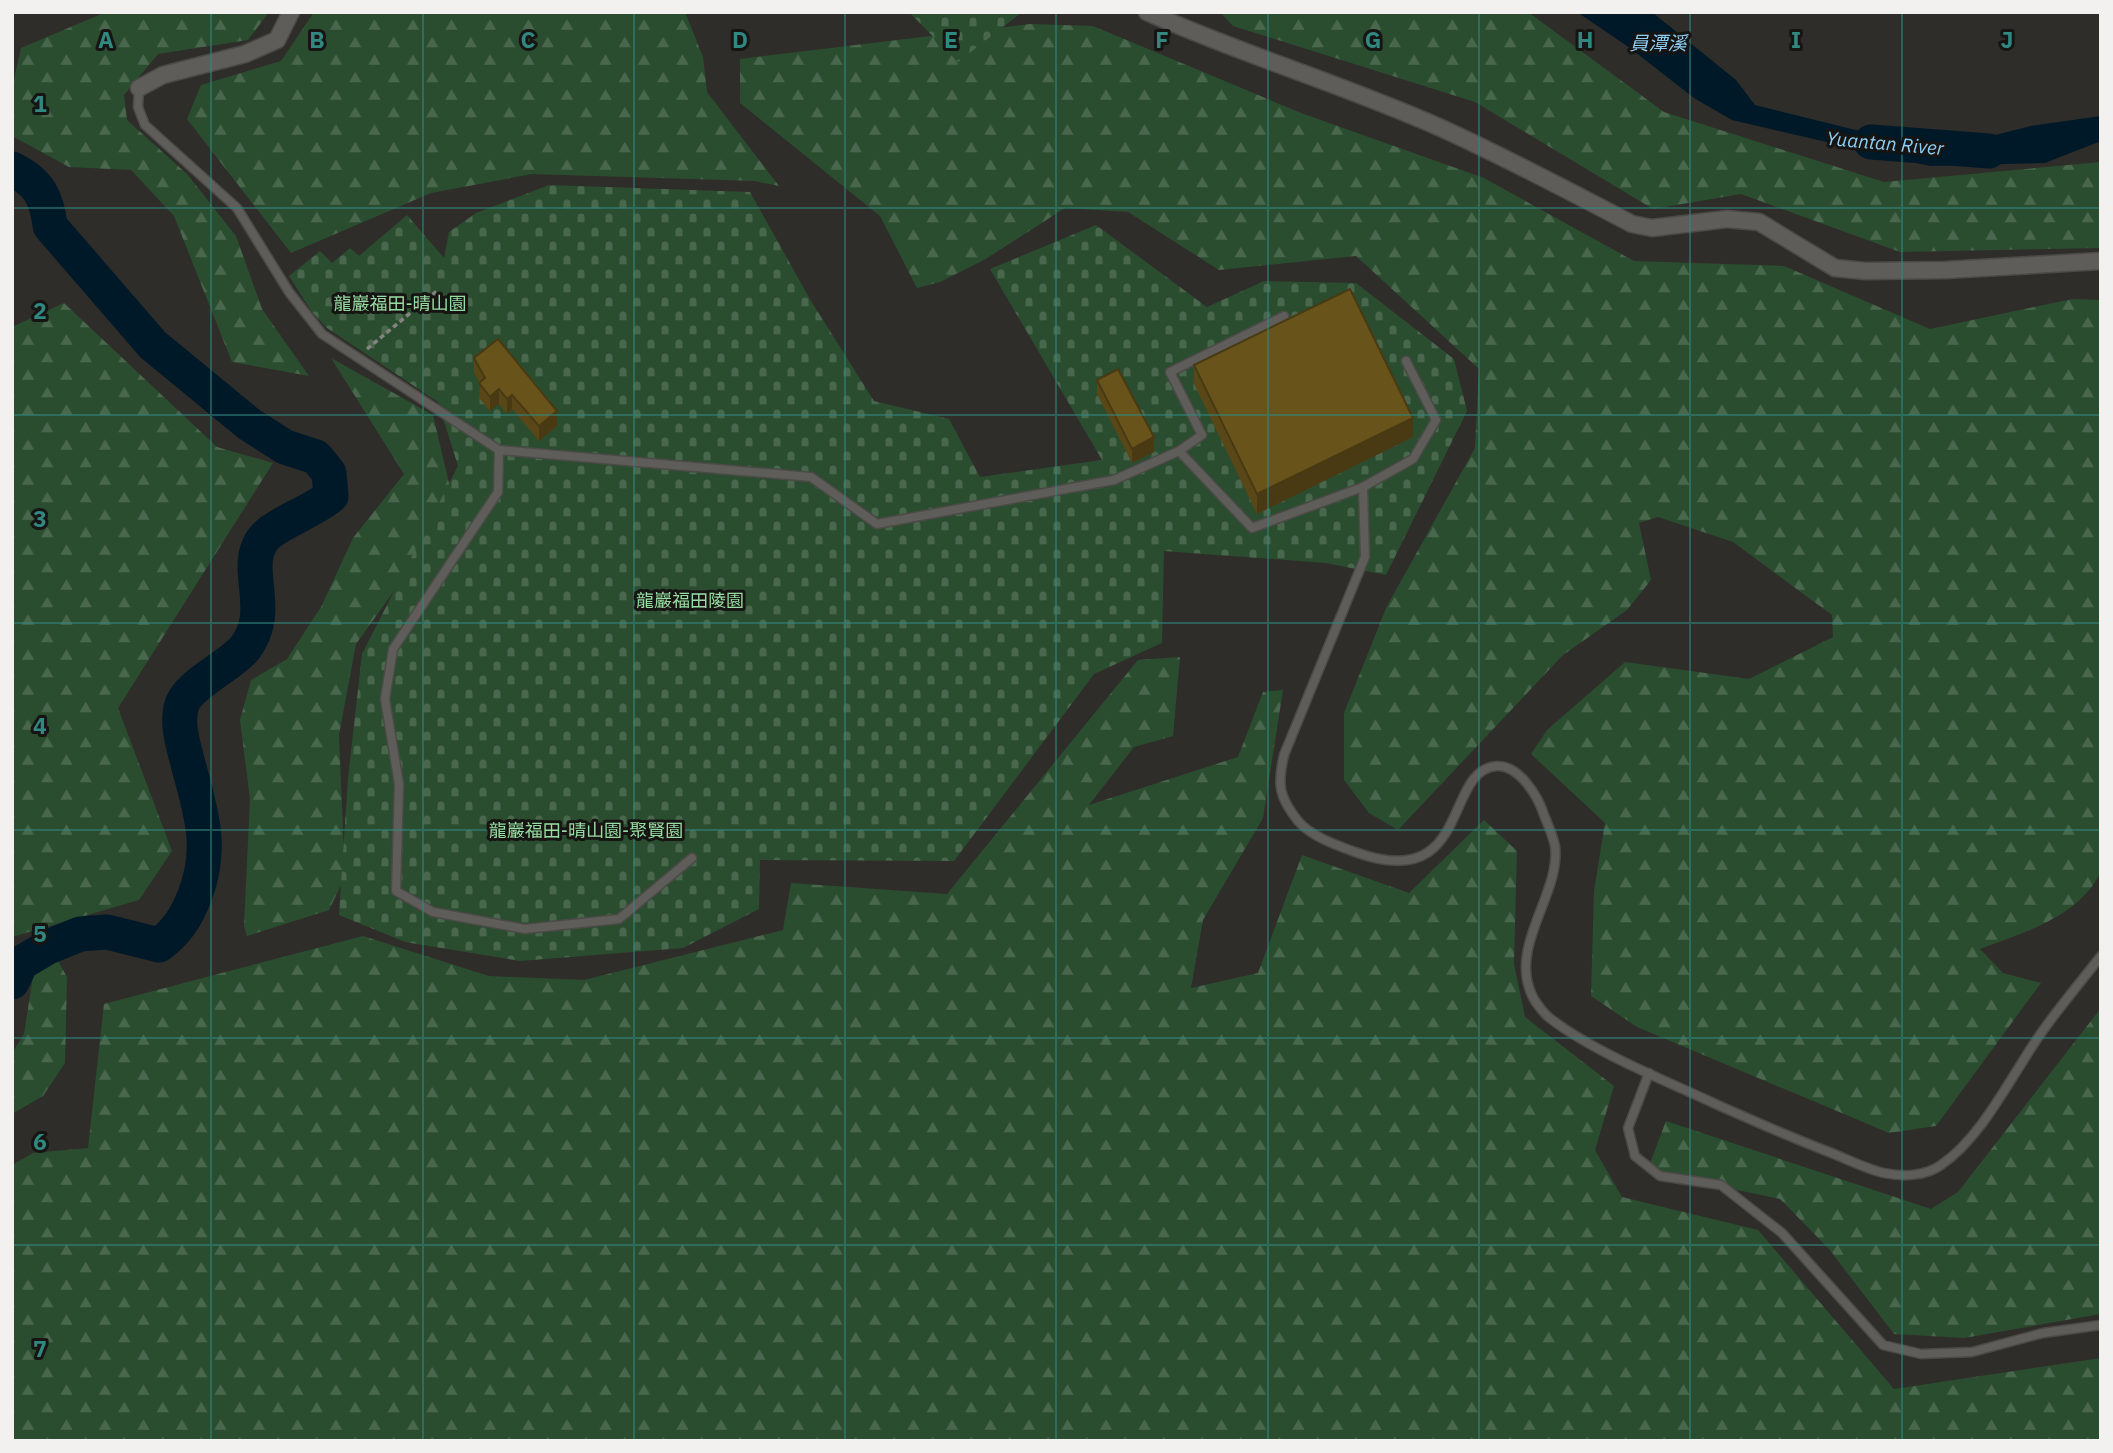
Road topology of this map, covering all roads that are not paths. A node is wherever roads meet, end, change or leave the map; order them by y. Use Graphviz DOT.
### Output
graph roads {
  1 [pos="291,12"];
  2 [pos="1147,12"];
  3 [pos="139,88"];
  4 [pos="2101,261"];
  5 [pos="1284,316"];
  6 [pos="1406,361"];
  7 [pos="499,450"];
  8 [pos="1179,451"];
  9 [pos="1363,487"];
  10 [pos="692,858"];
  11 [pos="2101,956"];
  12 [pos="1649,1073"];
  13 [pos="2101,1325"];
  1 -- 3 [label="street"];
  2 -- 4 [label="street"];
  3 -- 7 [label="lane"];
  5 -- 8 [label="lane"];
  6 -- 9 [label="lane"];
  7 -- 8 [label="lane"];
  7 -- 10 [label="lane"];
  8 -- 9 [label="lane"];
  9 -- 12 [label="lane"];
  11 -- 12 [label="lane"];
  12 -- 13 [label="lane"];
}
